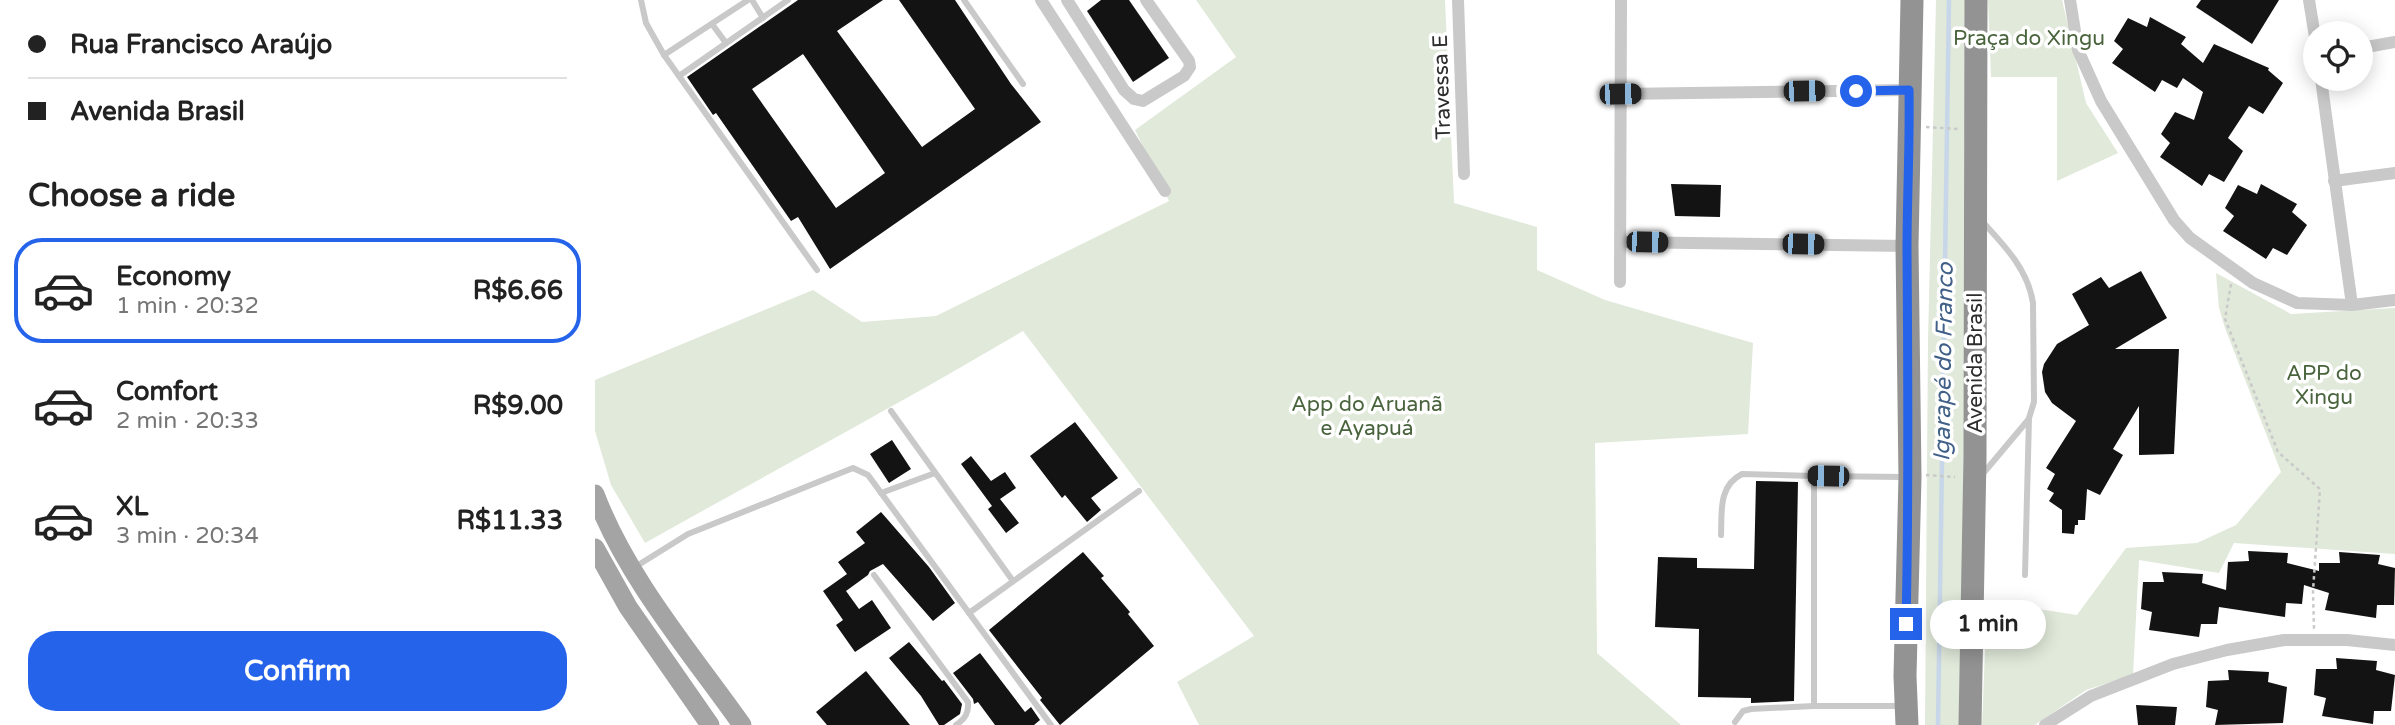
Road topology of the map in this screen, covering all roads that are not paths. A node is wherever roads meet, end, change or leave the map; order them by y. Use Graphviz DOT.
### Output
graph roads {
  1 [pos="641,0"];
  2 [pos="750,0"];
  3 [pos="788,0"];
  4 [pos="964,0"];
  5 [pos="1041,0"];
  6 [pos="1066,0"];
  7 [pos="1146,0"];
  8 [pos="1458,0"];
  9 [pos="1621,0"];
  10 [pos="1912,0"];
  11 [pos="1976,0"];
  12 [pos="2070,0"];
  13 [pos="2309,0"];
  14 [pos="763,18"];
  15 [pos="2312,21"];
  16 [pos="712,24"];
  17 [pos="2395,42"];
  18 [pos="726,43"];
  19 [pos="2373,46"];
  20 [pos="664,55"];
  21 [pos="679,76"];
  22 [pos="1023,84"];
  23 [pos="1909,90"];
  24 [pos="2323,91"];
  25 [pos="1620,94"];
  26 [pos="1464,173"];
  27 [pos="2395,173"];
  28 [pos="2335,181"];
  29 [pos="1165,191"];
  30 [pos="1975,213"];
  31 [pos="1621,242"];
  32 [pos="1907,246"];
  33 [pos="817,270"];
  34 [pos="1620,282"];
  35 [pos="2395,300"];
  36 [pos="2353,306"];
  37 [pos="891,411"];
  38 [pos="2029,418"];
  39 [pos="935,473"];
  40 [pos="1814,476"];
  41 [pos="1915,476"];
  42 [pos="1965,480"];
  43 [pos="1139,491"];
  44 [pos="881,493"];
  45 [pos="595,494"];
  46 [pos="1721,535"];
  47 [pos="595,548"];
  48 [pos="633,568"];
  49 [pos="874,575"];
  50 [pos="2025,575"];
  51 [pos="1013,581"];
  52 [pos="969,613"];
  53 [pos="2395,645"];
  54 [pos="1814,706"];
  55 [pos="1906,716"];
  56 [pos="1735,722"];
  57 [pos="710,725"];
  58 [pos="742,725"];
  59 [pos="956,725"];
  60 [pos="1051,725"];
  61 [pos="1971,725"];
  62 [pos="2045,725"];
  1 -- 20 [label="lane"];
  2 -- 14 [label="lane"];
  2 -- 16 [label="lane"];
  3 -- 14 [label="lane"];
  4 -- 22 [label="lane"];
  5 -- 29 [label="street"];
  6 -- 7 [label="street"];
  8 -- 26 [label="street, Travessa E"];
  9 -- 25 [label="street"];
  10 -- 23 [label="highway"];
  11 -- 30 [label="highway, Avenida Brasil"];
  12 -- 36 [label="street"];
  13 -- 15 [label="street"];
  14 -- 18 [label="lane"];
  16 -- 18 [label="lane"];
  16 -- 20 [label="lane"];
  17 -- 19 [label="street"];
  18 -- 21 [label="lane"];
  20 -- 21 [label="lane"];
  21 -- 33 [label="lane"];
  23 -- 25 [label="street"];
  23 -- 32 [label="highway"];
  24 -- 28 [label="street"];
  25 -- 31 [label="street"];
  27 -- 28 [label="street"];
  28 -- 36 [label="street"];
  30 -- 38 [label="lane"];
  30 -- 42 [label="highway, Avenida Brasil"];
  31 -- 32 [label="street"];
  31 -- 34 [label="street"];
  32 -- 41 [label="highway"];
  35 -- 36 [label="street"];
  37 -- 39 [label="lane"];
  38 -- 42 [label="lane"];
  38 -- 50 [label="lane"];
  39 -- 44 [label="lane"];
  39 -- 51 [label="lane"];
  40 -- 41 [label="lane"];
  40 -- 46 [label="lane"];
  40 -- 54 [label="lane"];
  41 -- 55 [label="highway"];
  42 -- 61 [label="highway, Avenida Brasil"];
  43 -- 51 [label="lane"];
  44 -- 48 [label="lane"];
  44 -- 52 [label="lane"];
  45 -- 48 [label="main road"];
  47 -- 57 [label="main road"];
  48 -- 58 [label="main road"];
  49 -- 59 [label="lane"];
  51 -- 52 [label="lane"];
  52 -- 60 [label="lane"];
  53 -- 62 [label="street"];
  54 -- 55 [label="lane"];
  54 -- 56 [label="lane"];
}
